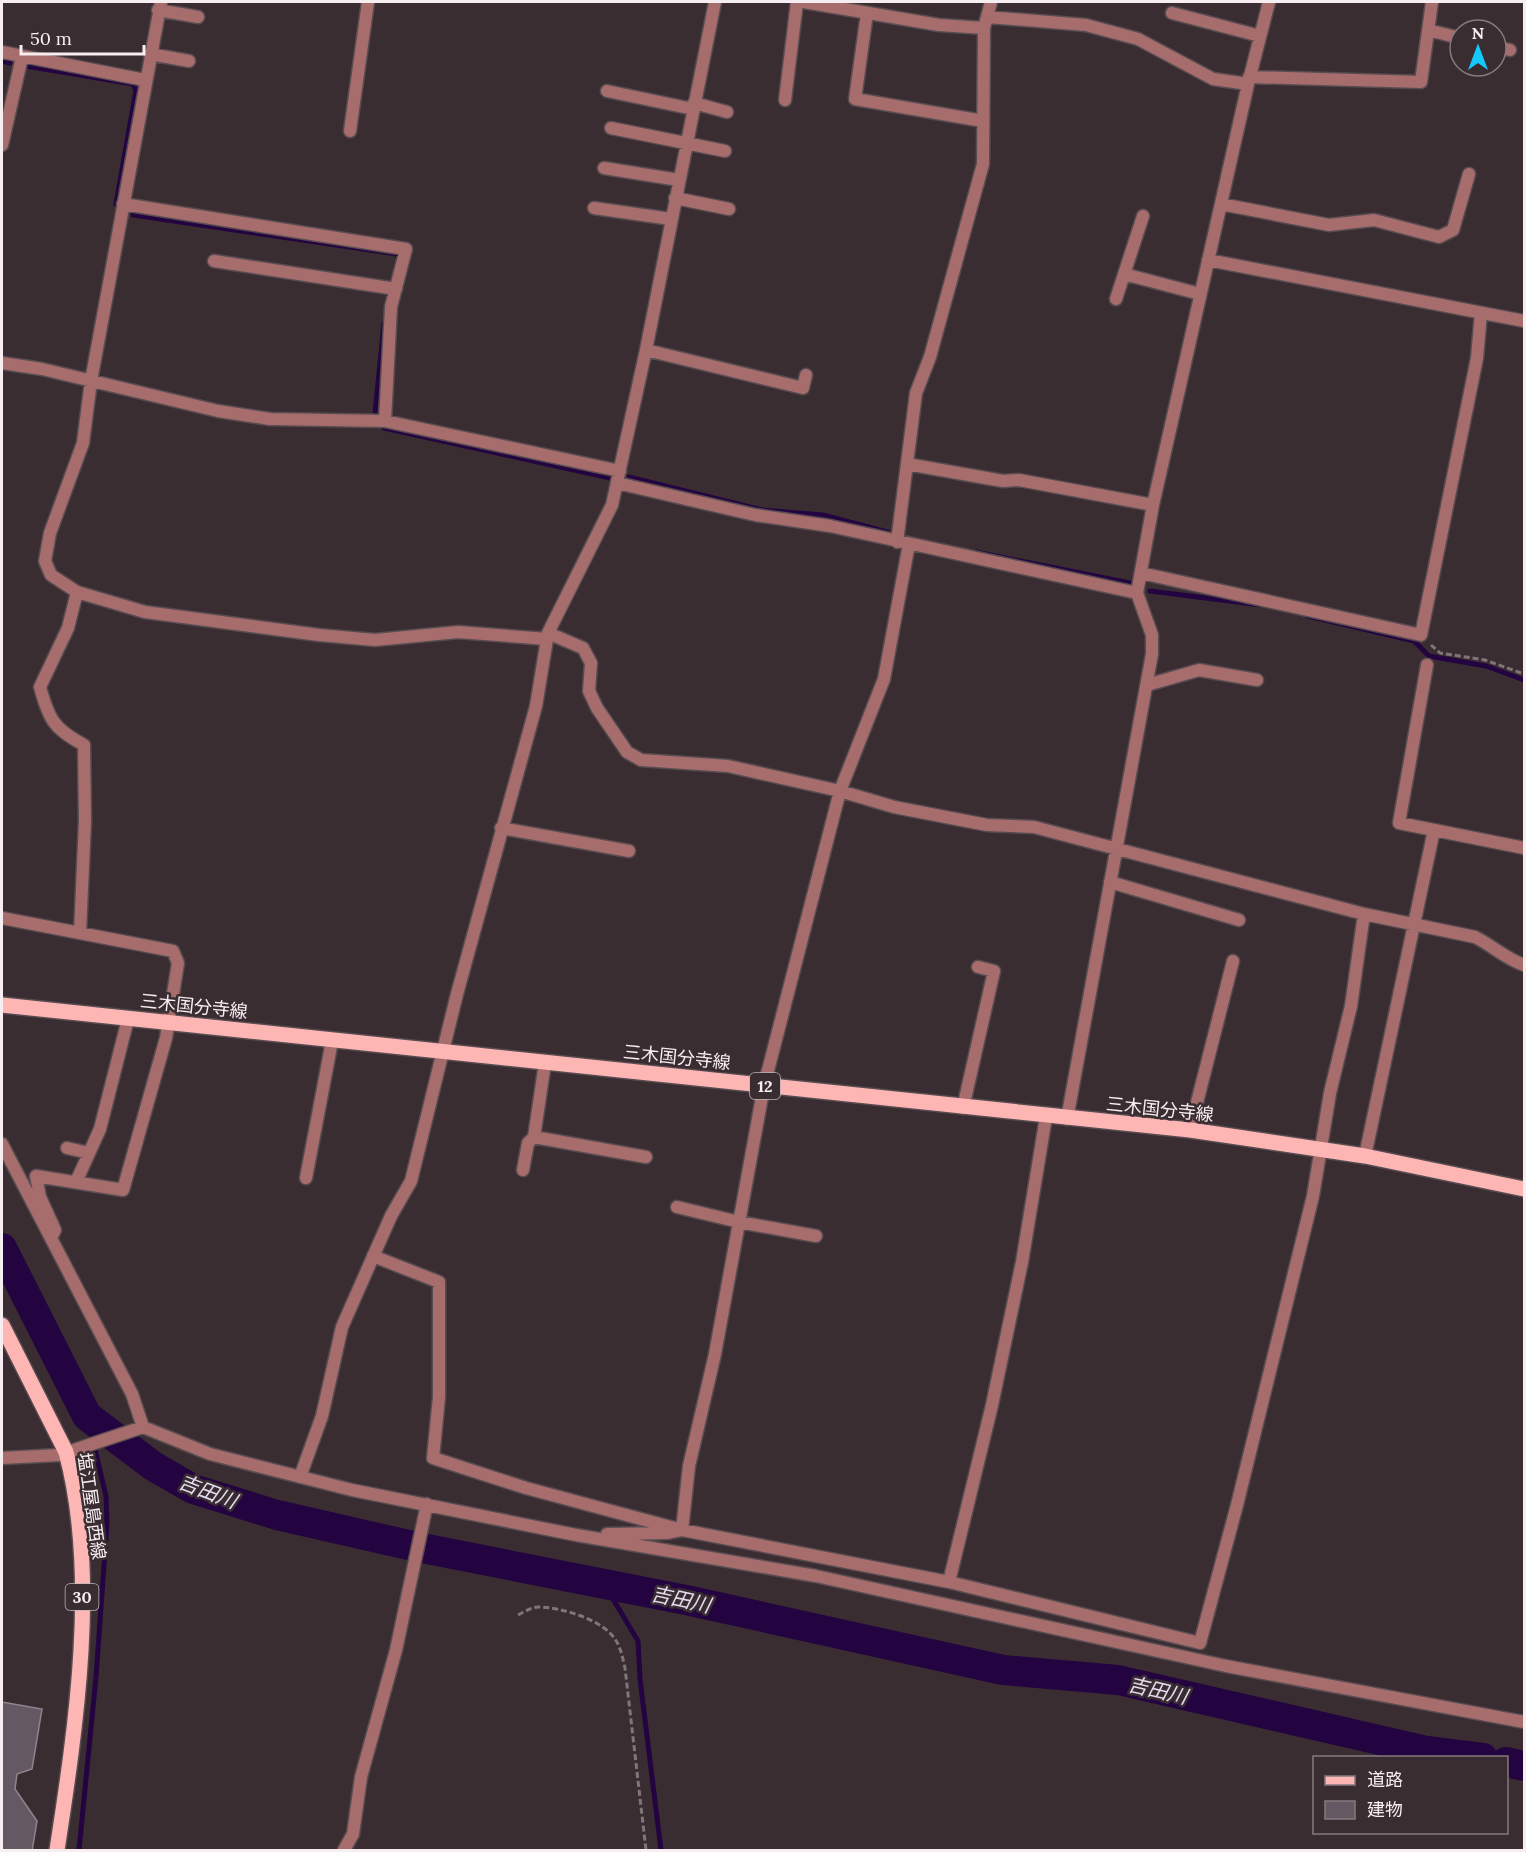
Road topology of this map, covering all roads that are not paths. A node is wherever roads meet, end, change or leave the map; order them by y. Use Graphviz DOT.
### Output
graph roads {
  1 [pos="368,2"];
  2 [pos="715,2"];
  3 [pos="797,2"];
  4 [pos="804,2"];
  5 [pos="991,2"];
  6 [pos="1269,2"];
  7 [pos="1432,2"];
  8 [pos="160,6"];
  9 [pos="867,13"];
  10 [pos="1172,13"];
  11 [pos="198,17"];
  12 [pos="985,23"];
  13 [pos="1428,30"];
  14 [pos="1448,35"];
  15 [pos="1260,36"];
  16 [pos="2,52"];
  17 [pos="150,54"];
  18 [pos="22,57"];
  19 [pos="189,61"];
  20 [pos="145,80"];
  21 [pos="1249,80"];
  22 [pos="607,92"];
  23 [pos="785,100"];
  24 [pos="693,106"];
  25 [pos="727,112"];
  26 [pos="983,121"];
  27 [pos="611,128"];
  28 [pos="350,131"];
  29 [pos="686,143"];
  30 [pos="2,145"];
  31 [pos="725,150"];
  32 [pos="604,168"];
  33 [pos="1469,174"];
  34 [pos="679,180"];
  35 [pos="675,198"];
  36 [pos="123,204"];
  37 [pos="1221,204"];
  38 [pos="594,208"];
  39 [pos="729,209"];
  40 [pos="1143,216"];
  41 [pos="671,219"];
  42 [pos="1208,260"];
  43 [pos="214,261"];
  44 [pos="1124,274"];
  45 [pos="396,289"];
  46 [pos="1200,294"];
  47 [pos="1116,298"];
  48 [pos="1480,313"];
  49 [pos="1524,321"];
  50 [pos="646,350"];
  51 [pos="2,363"];
  52 [pos="806,375"];
  53 [pos="91,381"];
  54 [pos="385,421"];
  55 [pos="908,464"];
  56 [pos="618,477"];
  57 [pos="1153,505"];
  58 [pos="900,539"];
  59 [pos="1141,573"];
  60 [pos="77,592"];
  61 [pos="1137,593"];
  62 [pos="548,636"];
  63 [pos="1427,665"];
  64 [pos="1257,680"];
  65 [pos="1147,685"];
  66 [pos="840,791"];
  67 [pos="501,828"];
  68 [pos="1434,830"];
  69 [pos="1524,848"];
  70 [pos="1116,850"];
  71 [pos="629,852"];
  72 [pos="1110,882"];
  73 [pos="1364,914"];
  74 [pos="2,918"];
  75 [pos="1239,920"];
  76 [pos="1413,923"];
  77 [pos="80,933"];
  78 [pos="1233,961"];
  79 [pos="1524,965"];
  80 [pos="978,967"];
  81 [pos="2,1005"];
  82 [pos="128,1019"];
  83 [pos="168,1023"];
  84 [pos="332,1041"];
  85 [pos="443,1053"];
  86 [pos="545,1063"];
  87 [pos="764,1086"];
  88 [pos="963,1108"];
  89 [pos="1046,1117"];
  90 [pos="1067,1119"];
  91 [pos="1190,1130"];
  92 [pos="534,1137"];
  93 [pos="2,1144"];
  94 [pos="67,1148"];
  95 [pos="1320,1149"];
  96 [pos="89,1153"];
  97 [pos="1365,1156"];
  98 [pos="646,1157"];
  99 [pos="524,1170"];
  100 [pos="306,1178"];
  101 [pos="75,1182"];
  102 [pos="1524,1189"];
  103 [pos="677,1207"];
  104 [pos="738,1222"];
  105 [pos="816,1236"];
  106 [pos="51,1238"];
  107 [pos="373,1256"];
  108 [pos="2,1325"];
  109 [pos="138,1428"];
  110 [pos="72,1450"];
  111 [pos="2,1458"];
  112 [pos="300,1477"];
  113 [pos="427,1504"];
  114 [pos="682,1530"];
  115 [pos="576,1535"];
  116 [pos="949,1582"];
  117 [pos="1524,1722"];
  118 [pos="57,1851"];
  119 [pos="344,1851"];
  1 -- 28 [label="street"];
  2 -- 24 [label="street"];
  3 -- 23 [label="street"];
  4 -- 9 [label="street"];
  5 -- 12 [label="street"];
  6 -- 15 [label="street"];
  7 -- 13 [label="street"];
  8 -- 11 [label="street"];
  8 -- 17 [label="street"];
  9 -- 12 [label="street"];
  9 -- 26 [label="street"];
  10 -- 15 [label="street"];
  12 -- 21 [label="street"];
  12 -- 26 [label="street"];
  13 -- 14 [label="street"];
  13 -- 21 [label="street"];
  15 -- 21 [label="street"];
  16 -- 18 [label="street"];
  17 -- 19 [label="street"];
  17 -- 20 [label="street"];
  18 -- 20 [label="street"];
  18 -- 30 [label="street"];
  20 -- 36 [label="street"];
  21 -- 37 [label="street"];
  22 -- 24 [label="street"];
  24 -- 25 [label="street"];
  24 -- 29 [label="street"];
  26 -- 55 [label="street"];
  27 -- 29 [label="street"];
  29 -- 31 [label="street"];
  29 -- 34 [label="street"];
  32 -- 34 [label="street"];
  33 -- 37 [label="street"];
  34 -- 35 [label="street"];
  35 -- 39 [label="street"];
  35 -- 41 [label="street"];
  36 -- 45 [label="street"];
  36 -- 53 [label="street"];
  37 -- 42 [label="street"];
  38 -- 41 [label="street"];
  40 -- 44 [label="street"];
  41 -- 50 [label="street"];
  42 -- 46 [label="street"];
  42 -- 48 [label="street"];
  43 -- 45 [label="street"];
  44 -- 46 [label="street"];
  44 -- 47 [label="street"];
  45 -- 54 [label="street"];
  46 -- 57 [label="street"];
  48 -- 49 [label="street"];
  48 -- 59 [label="street"];
  50 -- 52 [label="street"];
  50 -- 56 [label="street"];
  51 -- 53 [label="street"];
  53 -- 54 [label="street"];
  53 -- 60 [label="street"];
  54 -- 56 [label="street"];
  55 -- 57 [label="street"];
  55 -- 58 [label="street"];
  56 -- 58 [label="street"];
  56 -- 62 [label="street"];
  57 -- 59 [label="street"];
  58 -- 61 [label="street"];
  58 -- 66 [label="street"];
  59 -- 61 [label="street"];
  60 -- 62 [label="street"];
  60 -- 77 [label="street"];
  61 -- 65 [label="street"];
  62 -- 66 [label="street"];
  62 -- 67 [label="street"];
  63 -- 68 [label="street"];
  64 -- 65 [label="street"];
  65 -- 70 [label="street"];
  66 -- 70 [label="street"];
  66 -- 87 [label="street"];
  67 -- 71 [label="street"];
  67 -- 85 [label="street"];
  68 -- 69 [label="street"];
  68 -- 76 [label="street"];
  70 -- 72 [label="street"];
  70 -- 73 [label="street"];
  72 -- 75 [label="street"];
  72 -- 90 [label="street"];
  73 -- 76 [label="street"];
  73 -- 95 [label="street"];
  74 -- 77 [label="street"];
  76 -- 79 [label="street"];
  76 -- 97 [label="street"];
  77 -- 83 [label="street"];
  78 -- 91 [label="street"];
  80 -- 88 [label="street"];
  81 -- 82 [label="main road, 三木国分寺線 / 12"];
  82 -- 83 [label="main road, 三木国分寺線 / 12"];
  82 -- 96 [label="street"];
  83 -- 84 [label="main road, 三木国分寺線 / 12"];
  83 -- 101 [label="street"];
  84 -- 85 [label="main road, 三木国分寺線 / 12"];
  84 -- 100 [label="street"];
  85 -- 86 [label="main road, 三木国分寺線 / 12"];
  85 -- 107 [label="street"];
  86 -- 87 [label="main road, 三木国分寺線 / 12"];
  86 -- 92 [label="street"];
  87 -- 88 [label="main road, 三木国分寺線 / 12"];
  87 -- 104 [label="street"];
  88 -- 89 [label="main road, 三木国分寺線 / 12"];
  89 -- 90 [label="main road, 三木国分寺線 / 12"];
  89 -- 116 [label="street"];
  90 -- 91 [label="main road, 三木国分寺線 / 12"];
  91 -- 95 [label="main road, 三木国分寺線 / 12"];
  92 -- 98 [label="street"];
  92 -- 99 [label="street"];
  93 -- 106 [label="street"];
  94 -- 96 [label="street"];
  95 -- 97 [label="main road, 三木国分寺線 / 12"];
  95 -- 116 [label="street"];
  96 -- 101 [label="street"];
  97 -- 102 [label="main road, 三木国分寺線 / 12"];
  101 -- 106 [label="street"];
  103 -- 104 [label="street"];
  104 -- 105 [label="street"];
  104 -- 114 [label="street"];
  106 -- 109 [label="street"];
  107 -- 112 [label="street"];
  107 -- 114 [label="street"];
  108 -- 110 [label="main road, 塩江屋島西線 / 30"];
  109 -- 110 [label="street"];
  109 -- 112 [label="street"];
  110 -- 111 [label="street"];
  110 -- 118 [label="main road, 塩江屋島西線 / 30"];
  112 -- 113 [label="street"];
  113 -- 115 [label="street"];
  113 -- 119 [label="street"];
  114 -- 115 [label="street"];
  114 -- 116 [label="street"];
  115 -- 117 [label="street"];
}
